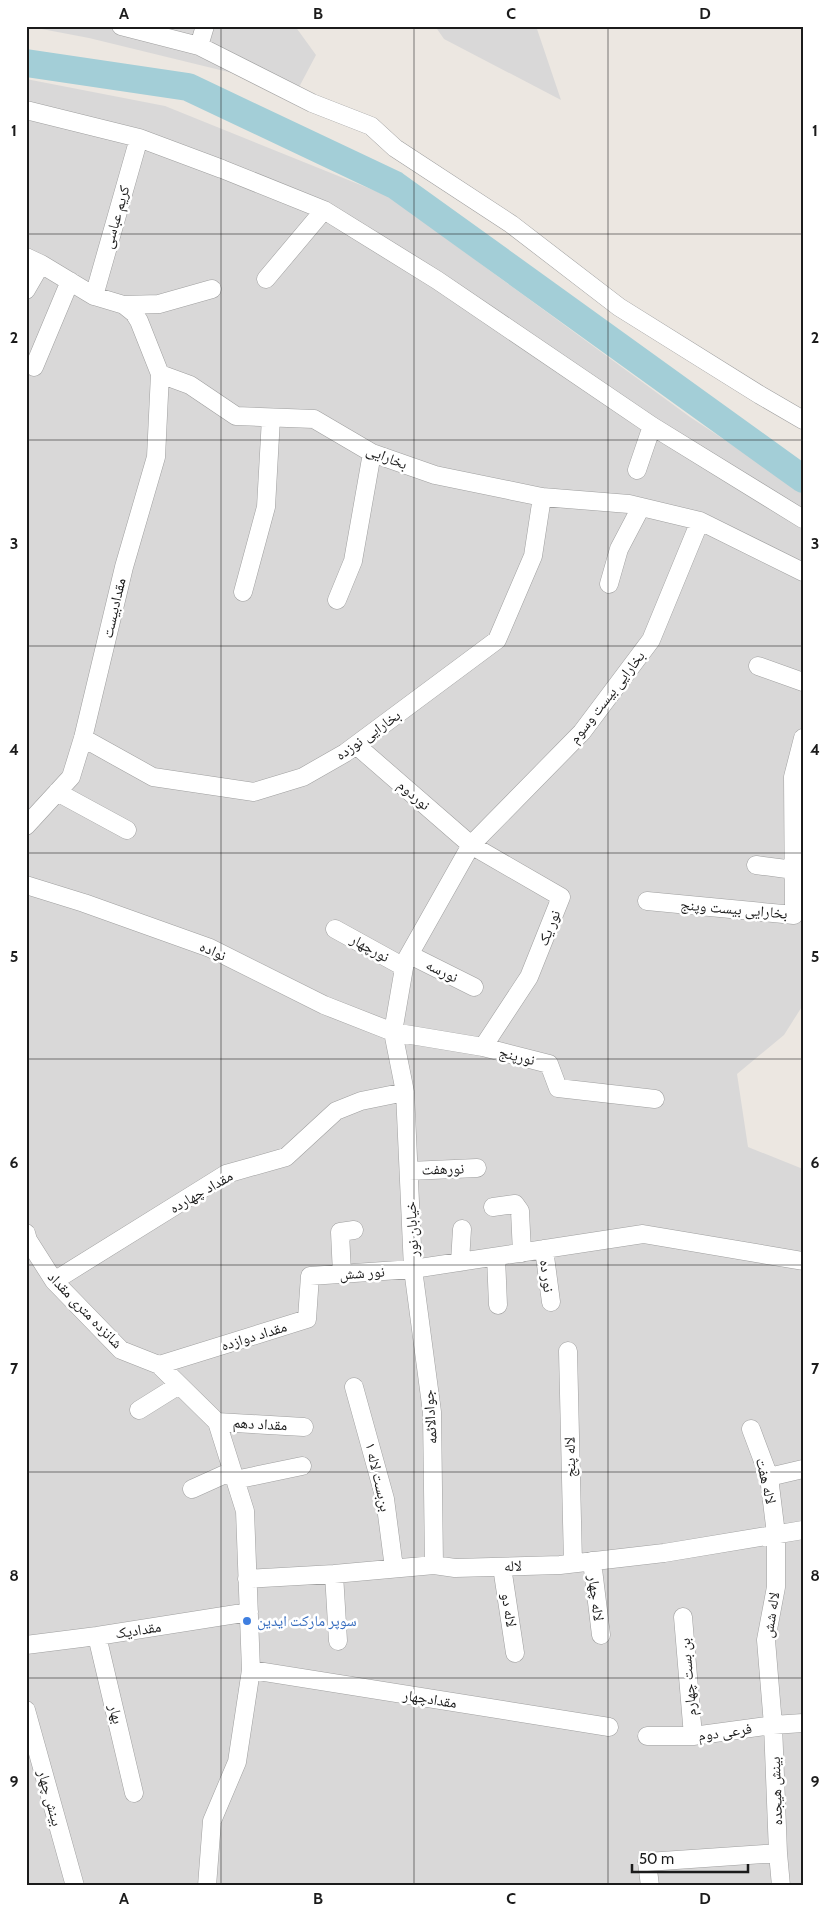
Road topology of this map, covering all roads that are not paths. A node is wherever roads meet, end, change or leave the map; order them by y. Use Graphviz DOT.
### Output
graph roads {
  1 [pos="121,26"];
  2 [pos="205,26"];
  3 [pos="199,46"];
  4 [pos="26,110"];
  5 [pos="139,138"];
  6 [pos="324,210"];
  7 [pos="34,261"];
  8 [pos="266,279"];
  9 [pos="70,281"];
  10 [pos="212,289"];
  11 [pos="26,290"];
  12 [pos="94,296"];
  13 [pos="124,306"];
  14 [pos="34,367"];
  15 [pos="160,374"];
  16 [pos="270,418"];
  17 [pos="803,420"];
  18 [pos="652,426"];
  19 [pos="372,453"];
  20 [pos="637,470"];
  21 [pos="542,497"];
  22 [pos="641,507"];
  23 [pos="803,519"];
  24 [pos="700,521"];
  25 [pos="803,572"];
  26 [pos="609,584"];
  27 [pos="243,592"];
  28 [pos="337,600"];
  29 [pos="758,666"];
  30 [pos="803,682"];
  31 [pos="83,738"];
  32 [pos="803,738"];
  33 [pos="356,745"];
  34 [pos="57,792"];
  35 [pos="26,826"];
  36 [pos="127,830"];
  37 [pos="471,844"];
  38 [pos="756,865"];
  39 [pos="794,870"];
  40 [pos="26,885"];
  41 [pos="647,901"];
  42 [pos="335,929"];
  43 [pos="407,961"];
  44 [pos="474,987"];
  45 [pos="393,1032"];
  46 [pos="483,1047"];
  47 [pos="405,1092"];
  48 [pos="655,1098"];
  49 [pos="477,1168"];
  50 [pos="409,1171"];
  51 [pos="493,1207"];
  52 [pos="462,1229"];
  53 [pos="354,1230"];
  54 [pos="26,1233"];
  55 [pos="544,1250"];
  56 [pos="522,1253"];
  57 [pos="496,1257"];
  58 [pos="803,1261"];
  59 [pos="460,1262"];
  60 [pos="413,1269"];
  61 [pos="342,1274"];
  62 [pos="310,1276"];
  63 [pos="54,1281"];
  64 [pos="551,1302"];
  65 [pos="498,1305"];
  66 [pos="568,1351"];
  67 [pos="159,1365"];
  68 [pos="179,1385"];
  69 [pos="354,1387"];
  70 [pos="138,1410"];
  71 [pos="217,1422"];
  72 [pos="304,1427"];
  73 [pos="751,1429"];
  74 [pos="302,1466"];
  75 [pos="803,1469"];
  76 [pos="234,1476"];
  77 [pos="769,1477"];
  78 [pos="192,1489"];
  79 [pos="803,1530"];
  80 [pos="776,1534"];
  81 [pos="592,1561"];
  82 [pos="573,1563"];
  83 [pos="434,1565"];
  84 [pos="502,1567"];
  85 [pos="394,1568"];
  86 [pos="334,1574"];
  87 [pos="247,1579"];
  88 [pos="249,1612"];
  89 [pos="683,1617"];
  90 [pos="601,1635"];
  91 [pos="97,1636"];
  92 [pos="338,1641"];
  93 [pos="26,1645"];
  94 [pos="515,1653"];
  95 [pos="251,1670"];
  96 [pos="26,1710"];
  97 [pos="803,1723"];
  98 [pos="773,1725"];
  99 [pos="609,1727"];
  100 [pos="647,1736"];
  101 [pos="693,1736"];
  102 [pos="134,1793"];
  103 [pos="778,1853"];
  104 [pos="75,1886"];
  105 [pos="207,1886"];
  106 [pos="650,1886"];
  107 [pos="781,1886"];
  1 -- 3 [label="street"];
  2 -- 3 [label="street"];
  3 -- 17 [label="street"];
  4 -- 5 [label="street"];
  5 -- 6 [label="street"];
  5 -- 12 [label="street, کریم عباسی"];
  6 -- 8 [label="street"];
  6 -- 18 [label="street"];
  7 -- 9 [label="street"];
  7 -- 11 [label="street"];
  9 -- 12 [label="street"];
  9 -- 14 [label="street"];
  10 -- 13 [label="street"];
  12 -- 13 [label="street"];
  13 -- 15 [label="street"];
  15 -- 16 [label="street, بخارایی"];
  15 -- 31 [label="street, مقدادبیست"];
  16 -- 19 [label="street, بخارایی"];
  16 -- 27 [label="street"];
  18 -- 20 [label="street"];
  18 -- 23 [label="street"];
  19 -- 21 [label="street, بخارایی"];
  19 -- 28 [label="street"];
  21 -- 22 [label="street, بخارایی"];
  21 -- 33 [label="street, بخارایی نوزده"];
  22 -- 24 [label="street, بخارایی"];
  22 -- 26 [label="street"];
  24 -- 25 [label="street, بخارایی"];
  24 -- 37 [label="street, بخارایی بیست وسوم"];
  29 -- 30 [label="street"];
  31 -- 33 [label="street, بخارایی نوزده"];
  31 -- 34 [label="street, مقدادبیست"];
  32 -- 39 [label="street, بخارایی بیست وپنج"];
  33 -- 37 [label="street, نوردوم"];
  34 -- 35 [label="street, مقدادبیست"];
  34 -- 36 [label="street"];
  37 -- 43 [label="street, خیابان نور"];
  37 -- 46 [label="street, نور یک"];
  38 -- 39 [label="street"];
  39 -- 41 [label="street, بخارایی بیست وپنج"];
  40 -- 45 [label="street, نواده"];
  42 -- 43 [label="street, نورچهار"];
  43 -- 44 [label="street, نورسه"];
  43 -- 45 [label="street, خیابان نور"];
  45 -- 46 [label="street, نورپنج"];
  45 -- 47 [label="street, خیابان نور"];
  46 -- 48 [label="street, نورپنج"];
  47 -- 50 [label="street, خیابان نور"];
  47 -- 63 [label="street, مقداد چهارده"];
  49 -- 50 [label="street, نورهفت"];
  50 -- 60 [label="street, خیابان نور"];
  51 -- 56 [label="street"];
  52 -- 59 [label="street"];
  53 -- 61 [label="street"];
  54 -- 63 [label="street, شانزده متری مقداد"];
  55 -- 56 [label="street, خیابان نور"];
  55 -- 58 [label="street, خیابان نور"];
  55 -- 64 [label="street, نور ده"];
  56 -- 57 [label="street, خیابان نور"];
  57 -- 59 [label="street, خیابان نور"];
  57 -- 65 [label="street"];
  59 -- 60 [label="street, خیابان نور"];
  60 -- 61 [label="street, نور شش"];
  60 -- 83 [label="street, جوادالائمه"];
  61 -- 62 [label="street, نور شش"];
  62 -- 67 [label="street, مقداد دوازده"];
  63 -- 67 [label="street, شانزده متری مقداد"];
  66 -- 82 [label="street, لاله پنج"];
  67 -- 68 [label="street, شانزده متری مقداد"];
  68 -- 70 [label="street"];
  68 -- 71 [label="street, شانزده متری مقداد"];
  69 -- 85 [label="street, بن‌بست لاله ۱"];
  71 -- 72 [label="street, مقداد دهم"];
  71 -- 76 [label="street, شانزده متری مقداد"];
  73 -- 77 [label="street, لاله هفت"];
  74 -- 76 [label="street"];
  75 -- 77 [label="street"];
  76 -- 78 [label="street"];
  76 -- 87 [label="street, شانزده متری مقداد"];
  77 -- 80 [label="street, لاله هفت"];
  79 -- 80 [label="street, لاله"];
  80 -- 81 [label="street, لاله"];
  80 -- 98 [label="street, لاله شش"];
  81 -- 82 [label="street, لاله"];
  81 -- 90 [label="street, لاله چهار"];
  82 -- 84 [label="street, لاله"];
  83 -- 84 [label="street, لاله"];
  83 -- 85 [label="street, لاله"];
  84 -- 94 [label="street, لاله دو"];
  85 -- 86 [label="street, لاله"];
  86 -- 87 [label="street, لاله"];
  86 -- 92 [label="street"];
  87 -- 88 [label="street, شانزده متری مقداد"];
  88 -- 91 [label="street, مقدادیک"];
  88 -- 95 [label="street, شانزده متری مقداد"];
  89 -- 101 [label="street, بن بست چهارم"];
  91 -- 93 [label="street, مقدادیک"];
  91 -- 102 [label="street, بهار"];
  95 -- 99 [label="street, مقدادچهار"];
  95 -- 105 [label="street, شانزده متری مقداد"];
  96 -- 104 [label="street, بینش چهار"];
  97 -- 98 [label="street, فرعی دوم"];
  98 -- 101 [label="street, فرعی دوم"];
  98 -- 103 [label="street, بینش هیجده"];
  100 -- 101 [label="street, فرعی دوم"];
  103 -- 106 [label="street"];
  103 -- 107 [label="street, بینش هیجده"];
}
